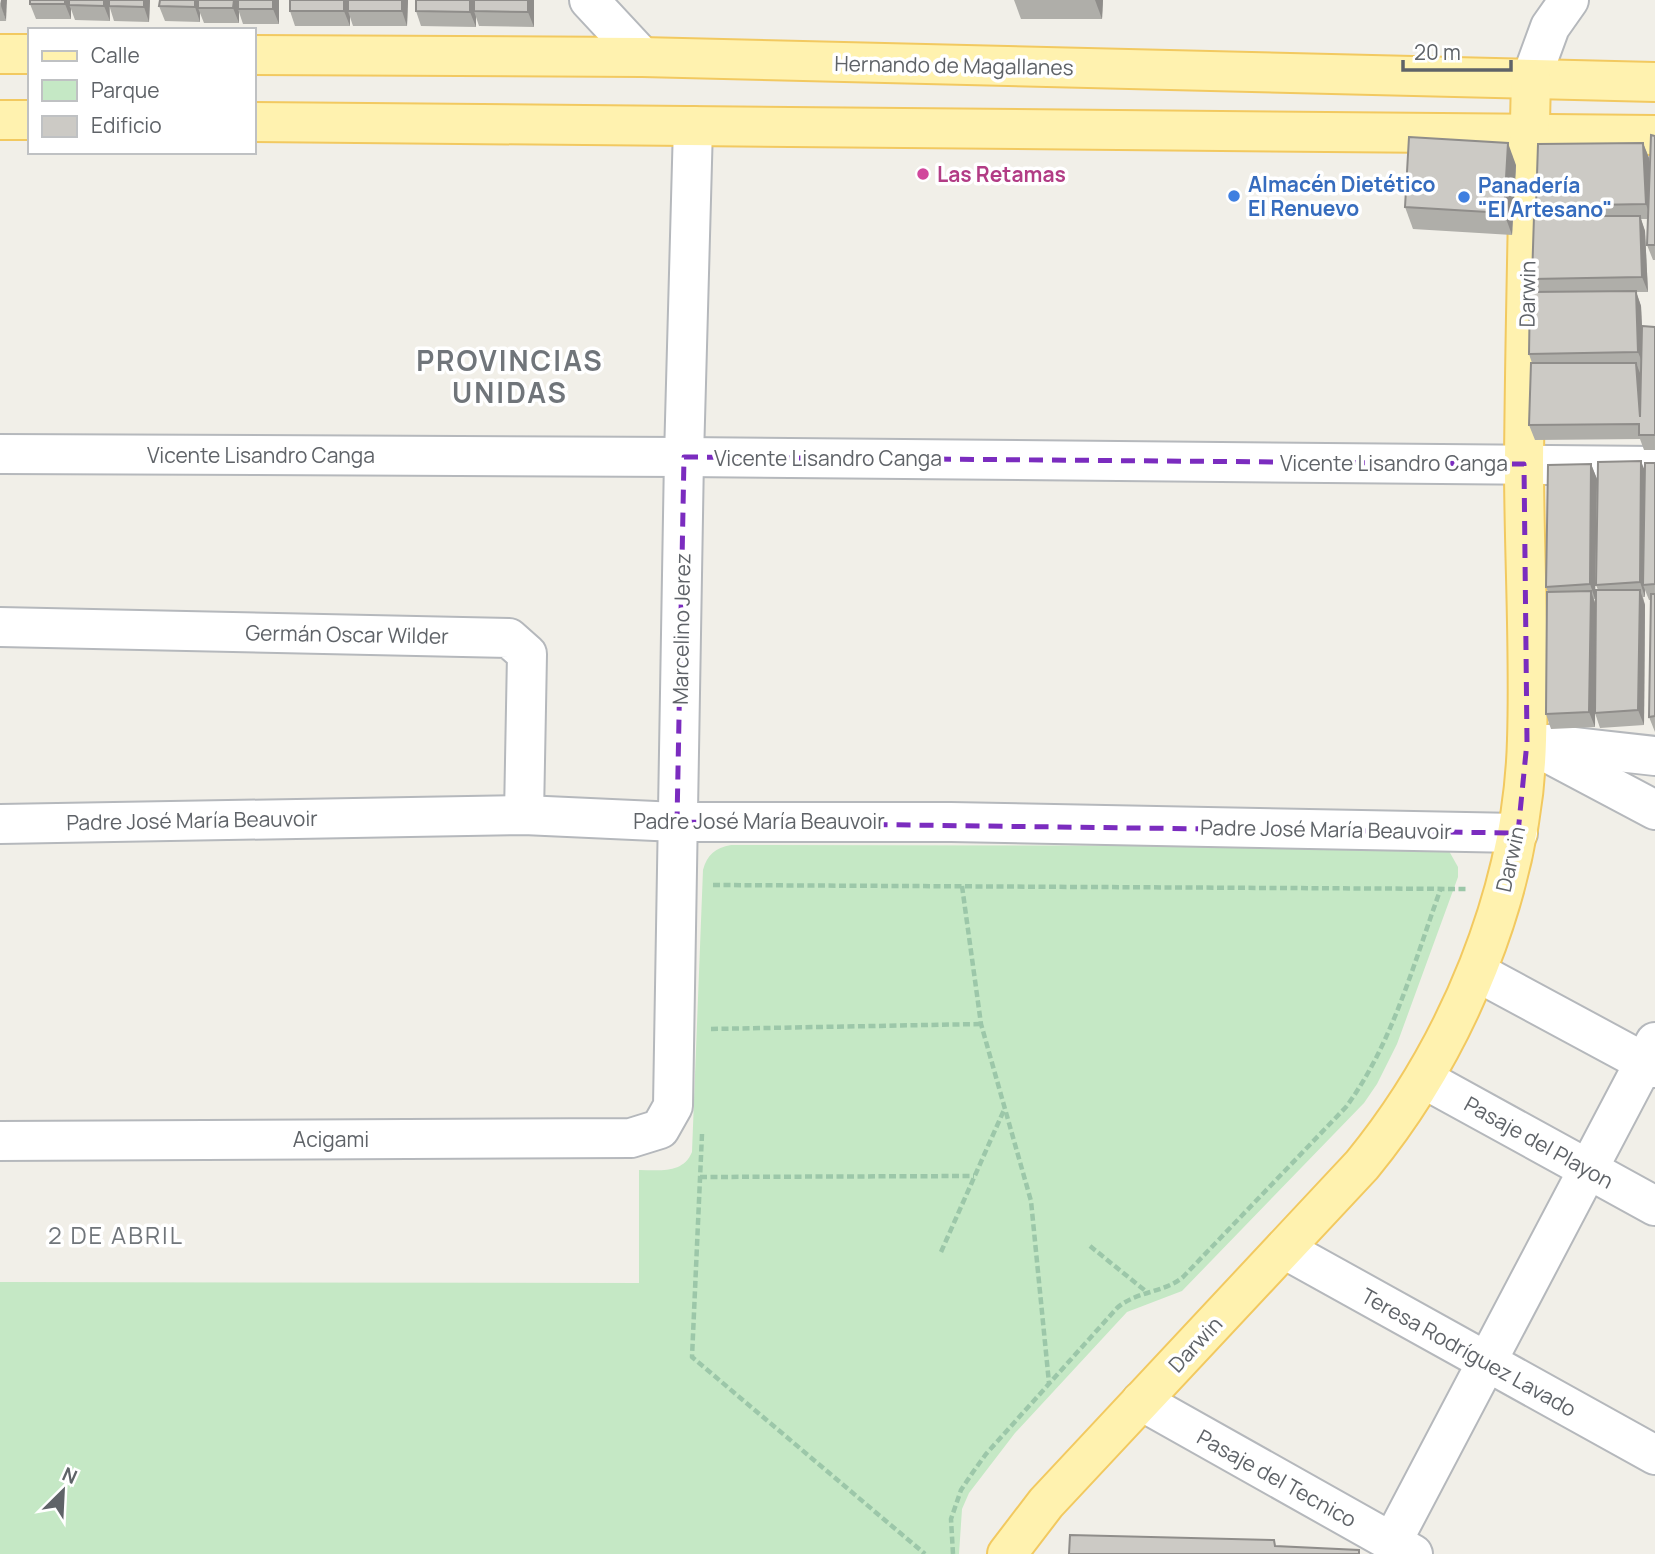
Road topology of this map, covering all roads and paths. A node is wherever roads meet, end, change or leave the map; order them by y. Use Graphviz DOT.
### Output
graph roads {
  1 [pos="589,0"];
  2 [pos="1569,0"];
  3 [pos="0,54"];
  4 [pos="28,54"];
  5 [pos="256,55"];
  6 [pos="642,57"];
  7 [pos="1531,79"];
  8 [pos="1655,82"];
  9 [pos="0,120"];
  10 [pos="28,120"];
  11 [pos="256,122"];
  12 [pos="694,125"];
  13 [pos="1530,133"];
  14 [pos="1655,135"];
  15 [pos="0,454"];
  16 [pos="684,457"];
  17 [pos="1524,464"];
  18 [pos="1655,466"];
  19 [pos="0,627"];
  20 [pos="1527,742"];
  21 [pos="1655,756"];
  22 [pos="1655,810"];
  23 [pos="524,815"];
  24 [pos="677,822"];
  25 [pos="0,824"];
  26 [pos="1518,833"];
  27 [pos="694,884"];
  28 [pos="961,886"];
  29 [pos="1441,888"];
  30 [pos="1504,890"];
  31 [pos="712,898"];
  32 [pos="1477,971"];
  33 [pos="981,1024"];
  34 [pos="706,1030"];
  35 [pos="1651,1058"];
  36 [pos="1424,1079"];
  37 [pos="1004,1109"];
  38 [pos="702,1124"];
  39 [pos="660,1129"];
  40 [pos="0,1141"];
  41 [pos="1588,1169"];
  42 [pos="700,1177"];
  43 [pos="974,1177"];
  44 [pos="1655,1206"];
  45 [pos="1090,1246"];
  46 [pos="1284,1249"];
  47 [pos="941,1252"];
  48 [pos="1148,1293"];
  49 [pos="1486,1362"];
  50 [pos="1049,1383"];
  51 [pos="1141,1401"];
  52 [pos="1655,1455"];
  53 [pos="1402,1548"];
  54 [pos="925,1554"];
  55 [pos="953,1554"];
  56 [pos="1007,1554"];
  1 -- 6 [label="street"];
  2 -- 7 [label="street, Darwin"];
  3 -- 4 [label="main road"];
  5 -- 6 [label="main road, Hernando de Magallanes"];
  6 -- 7 [label="main road, Hernando de Magallanes"];
  7 -- 8 [label="main road, Hernando de Magallanes"];
  7 -- 13 [label="main road, Darwin"];
  9 -- 10 [label="main road"];
  11 -- 12 [label="main road"];
  12 -- 13 [label="main road"];
  12 -- 16 [label="street, Marcelino Jerez"];
  13 -- 14 [label="main road"];
  13 -- 17 [label="main road, Darwin"];
  15 -- 16 [label="street, Vicente Lisandro Canga"];
  16 -- 17 [label="street, Vicente Lisandro Canga"];
  16 -- 24 [label="street, Marcelino Jerez"];
  17 -- 18 [label="street, Vicente Lisandro Canga"];
  17 -- 20 [label="main road, Darwin"];
  19 -- 23 [label="street, Germán Oscar Wilder"];
  20 -- 21 [label="street"];
  20 -- 22 [label="street"];
  20 -- 26 [label="main road, Darwin"];
  23 -- 24 [label="street, Padre José María Beauvoir"];
  23 -- 25 [label="street, Padre José María Beauvoir"];
  24 -- 26 [label="street, Padre José María Beauvoir"];
  24 -- 27 [label="street, Marcelino Jerez"];
  26 -- 30 [label="main road, Darwin"];
  27 -- 28 [label="path"];
  27 -- 31 [label="path"];
  27 -- 39 [label="street, Marcelino Jerez"];
  28 -- 29 [label="path"];
  28 -- 33 [label="path"];
  29 -- 30 [label="path"];
  29 -- 48 [label="path"];
  30 -- 32 [label="main road, Darwin"];
  32 -- 35 [label="street"];
  32 -- 36 [label="main road, Darwin"];
  33 -- 34 [label="path"];
  33 -- 37 [label="path"];
  35 -- 41 [label="street"];
  36 -- 41 [label="street, Pasaje del Playon"];
  36 -- 46 [label="main road, Darwin"];
  37 -- 43 [label="path"];
  37 -- 50 [label="path"];
  38 -- 42 [label="path"];
  39 -- 40 [label="street, Acigami"];
  41 -- 44 [label="street, Pasaje del Playon"];
  41 -- 49 [label="street"];
  42 -- 43 [label="path"];
  42 -- 54 [label="path"];
  43 -- 47 [label="path"];
  45 -- 48 [label="path"];
  46 -- 49 [label="street, Teresa Rodríguez Lavado"];
  46 -- 51 [label="main road, Darwin"];
  48 -- 50 [label="path"];
  49 -- 52 [label="street, Teresa Rodríguez Lavado"];
  49 -- 53 [label="street"];
  50 -- 55 [label="path"];
  51 -- 53 [label="street, Pasaje del Tecnico"];
  51 -- 56 [label="main road, Darwin"];
}
